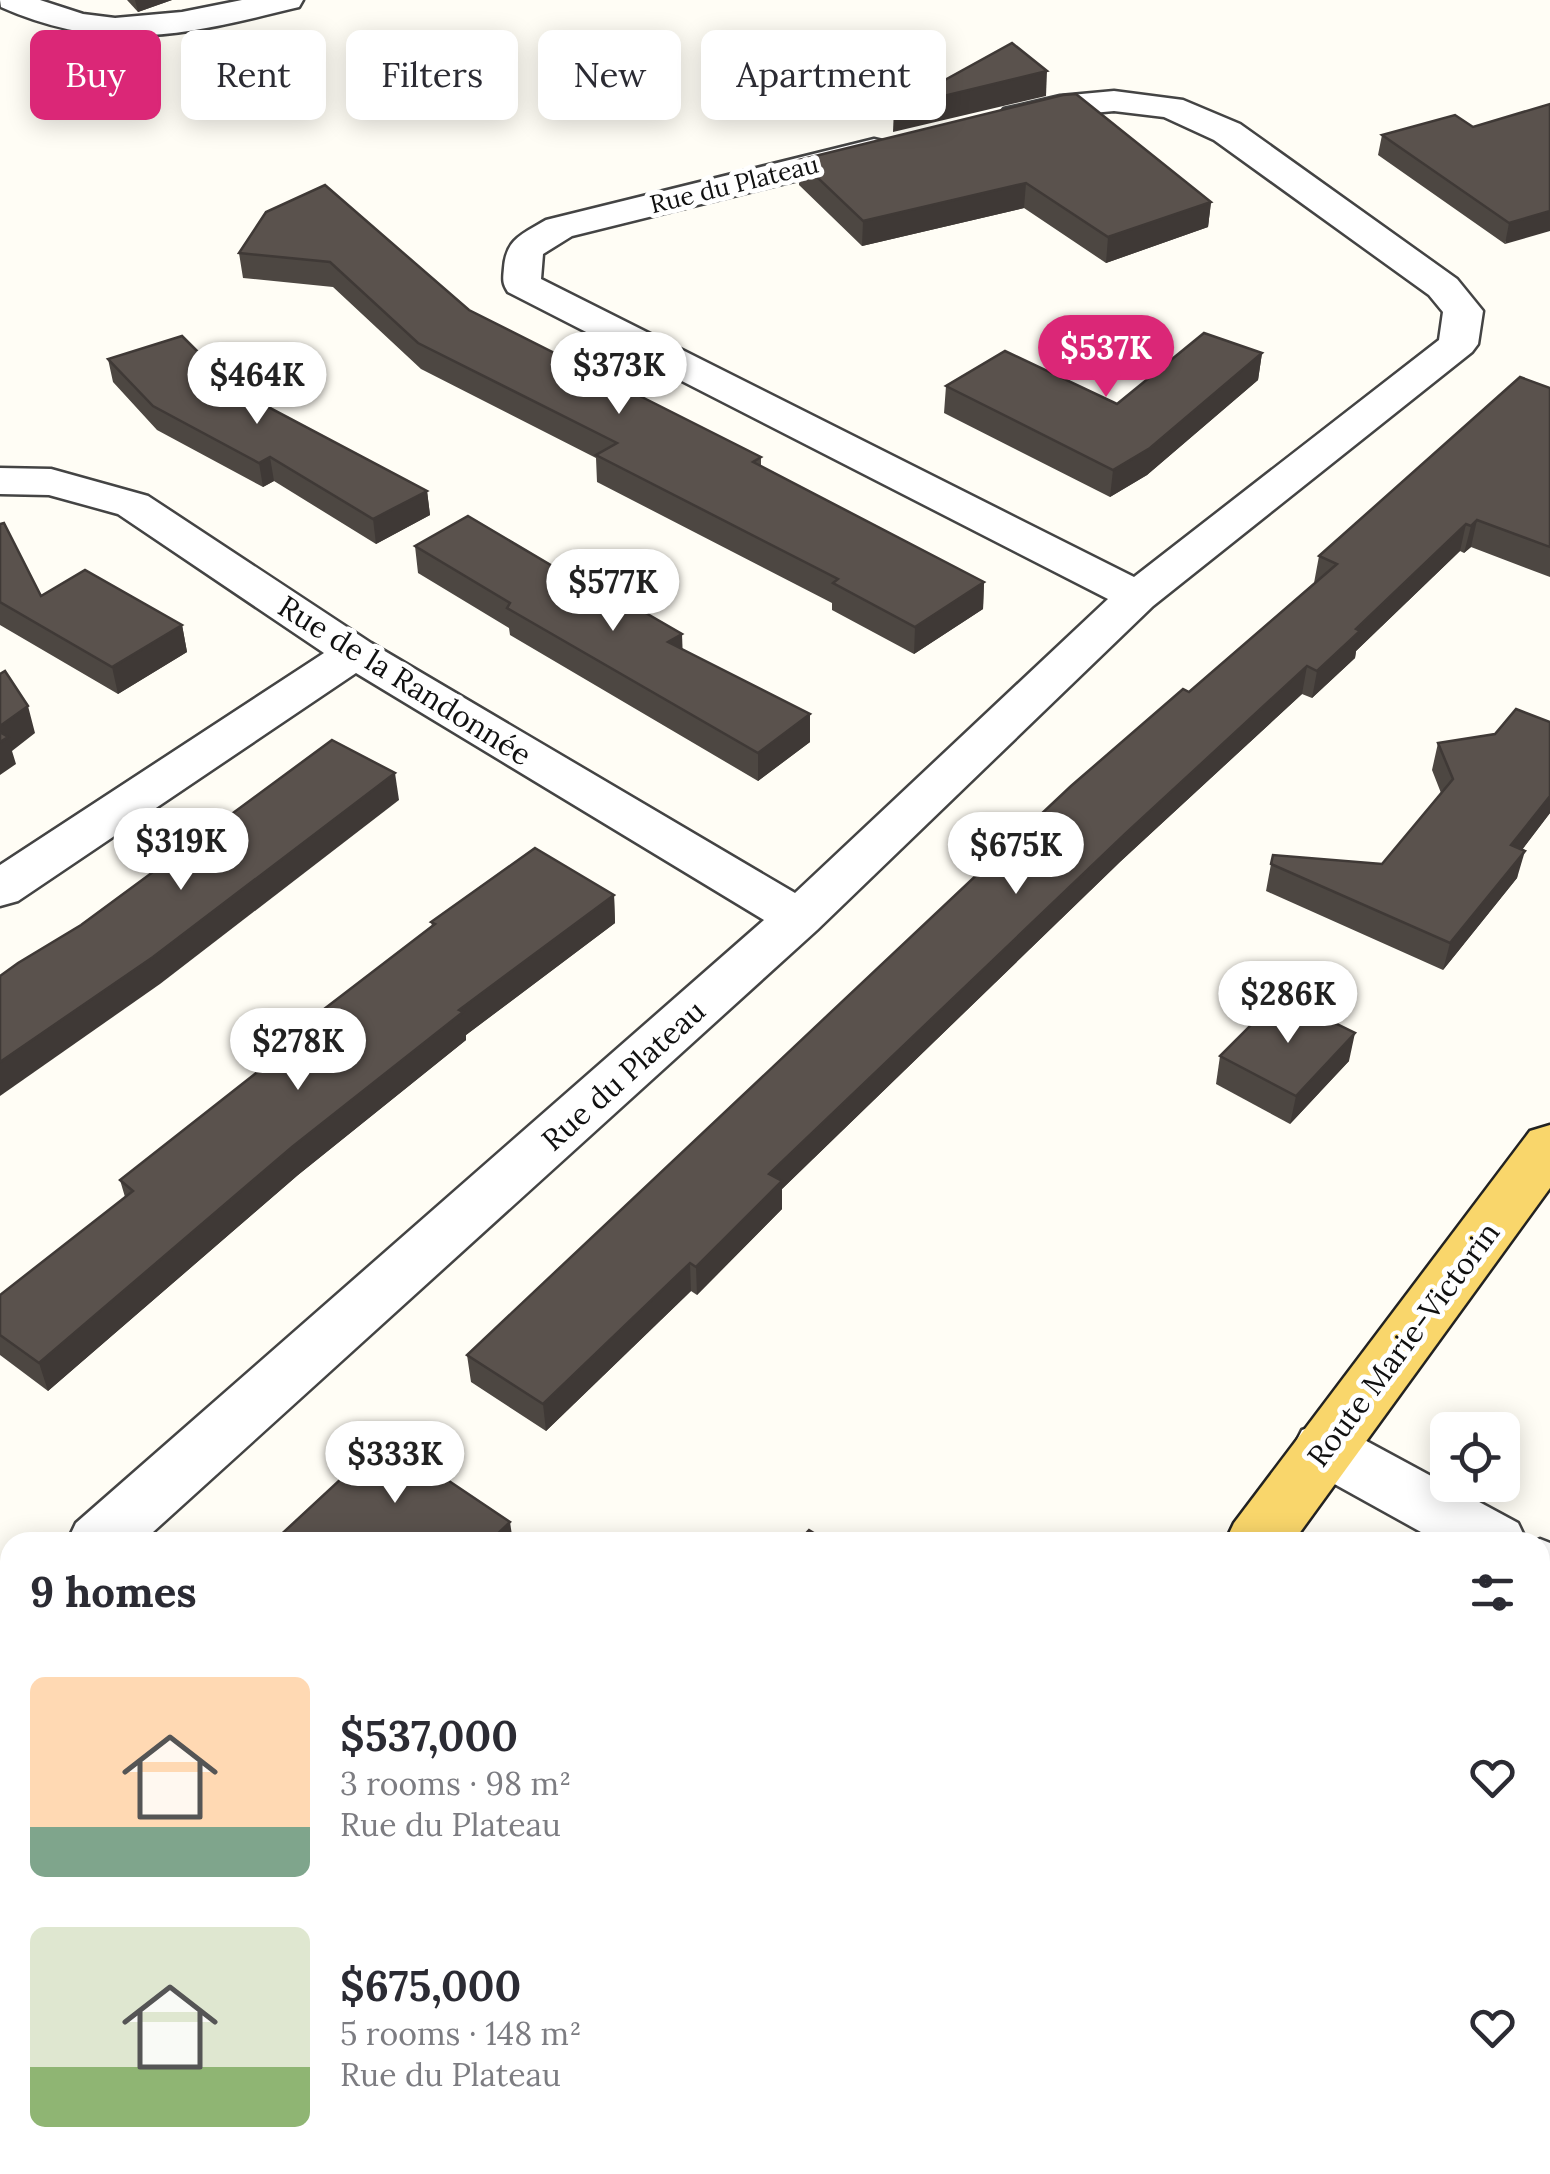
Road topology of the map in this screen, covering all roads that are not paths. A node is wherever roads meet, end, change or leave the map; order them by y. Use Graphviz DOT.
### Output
graph roads {
  1 [pos="13,0"];
  2 [pos="288,0"];
  3 [pos="985,124"];
  4 [pos="910,141"];
  5 [pos="0,481"];
  6 [pos="1137,596"];
  7 [pos="355,653"];
  8 [pos="0,889"];
  9 [pos="799,918"];
  10 [pos="1550,1146"];
  11 [pos="1324,1448"];
  12 [pos="111,1532"];
  13 [pos="1264,1532"];
  14 [pos="1477,1532"];
  1 -- 2 [label="street"];
  3 -- 6 [label="street, Rue du Plateau"];
  4 -- 6 [label="street, Rue du Plateau"];
  5 -- 7 [label="street, Rue de la Randonnée"];
  6 -- 9 [label="street, Rue du Plateau"];
  7 -- 8 [label="street"];
  7 -- 9 [label="street, Rue de la Randonnée"];
  9 -- 12 [label="street, Rue du Plateau"];
  10 -- 11 [label="main road, Route Marie-Victorin"];
  11 -- 13 [label="main road, Route Marie-Victorin"];
  11 -- 14 [label="street"];
}
